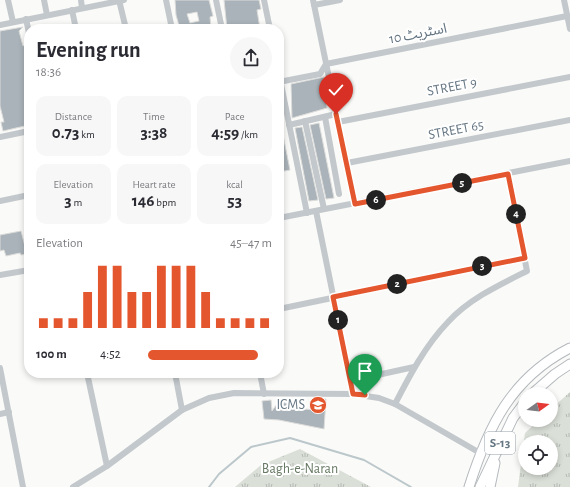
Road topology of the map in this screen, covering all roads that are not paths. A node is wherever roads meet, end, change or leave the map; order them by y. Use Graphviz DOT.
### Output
graph roads {
  1 [pos="8,0"];
  2 [pos="44,0"];
  3 [pos="81,0"];
  4 [pos="121,0"];
  5 [pos="166,0"];
  6 [pos="216,0"];
  7 [pos="264,0"];
  8 [pos="340,0"];
  9 [pos="564,0"];
  10 [pos="314,3"];
  11 [pos="82,8"];
  12 [pos="72,10"];
  13 [pos="48,15"];
  14 [pos="567,16"];
  15 [pos="26,20"];
  16 [pos="13,22"];
  17 [pos="27,24"];
  18 [pos="75,24"];
  19 [pos="125,24"];
  20 [pos="171,24"];
  21 [pos="221,24"];
  22 [pos="269,24"];
  23 [pos="0,25"];
  24 [pos="570,29"];
  25 [pos="326,64"];
  26 [pos="570,77"];
  27 [pos="284,81"];
  28 [pos="284,101"];
  29 [pos="336,114"];
  30 [pos="325,117"];
  31 [pos="570,120"];
  32 [pos="305,121"];
  33 [pos="338,122"];
  34 [pos="289,125"];
  35 [pos="0,130"];
  36 [pos="24,133"];
  37 [pos="1,137"];
  38 [pos="570,161"];
  39 [pos="347,163"];
  40 [pos="508,174"];
  41 [pos="339,194"];
  42 [pos="24,196"];
  43 [pos="0,201"];
  44 [pos="355,204"];
  45 [pos="324,210"];
  46 [pos="316,211"];
  47 [pos="307,213"];
  48 [pos="284,217"];
  49 [pos="525,258"];
  50 [pos="24,271"];
  51 [pos="0,275"];
  52 [pos="333,297"];
  53 [pos="284,308"];
  54 [pos="570,348"];
  55 [pos="570,365"];
  56 [pos="414,367"];
  57 [pos="0,368"];
  58 [pos="88,378"];
  59 [pos="176,378"];
  60 [pos="261,378"];
  61 [pos="350,381"];
  62 [pos="540,387"];
  63 [pos="264,394"];
  64 [pos="353,394"];
  65 [pos="395,404"];
  66 [pos="182,410"];
  67 [pos="518,411"];
  68 [pos="9,412"];
  69 [pos="0,414"];
  70 [pos="518,417"];
  71 [pos="498,448"];
  72 [pos="480,453"];
  73 [pos="107,466"];
  74 [pos="23,487"];
  75 [pos="73,487"];
  76 [pos="469,487"];
  77 [pos="480,487"];
  78 [pos="490,487"];
  79 [pos="494,487"];
  1 -- 16 [label="street"];
  2 -- 13 [label="street"];
  3 -- 11 [label="street"];
  4 -- 11 [label="street"];
  4 -- 19 [label="street"];
  5 -- 20 [label="street"];
  6 -- 21 [label="street"];
  7 -- 22 [label="street"];
  8 -- 10 [label="street"];
  9 -- 14 [label="street"];
  10 -- 25 [label="street"];
  11 -- 12 [label="street"];
  12 -- 13 [label="street"];
  12 -- 18 [label="street"];
  13 -- 15 [label="street"];
  14 -- 24 [label="street"];
  14 -- 25 [label="street, اسٹریٹ 10"];
  15 -- 16 [label="street"];
  15 -- 17 [label="street"];
  16 -- 23 [label="street"];
  25 -- 27 [label="street, اسٹریٹ 10"];
  25 -- 29 [label="street"];
  26 -- 33 [label="street, STREET 9"];
  28 -- 34 [label="street"];
  29 -- 30 [label="street"];
  29 -- 33 [label="street"];
  30 -- 32 [label="street"];
  30 -- 41 [label="street"];
  31 -- 39 [label="street, STREET 65"];
  32 -- 34 [label="street"];
  32 -- 45 [label="street"];
  33 -- 39 [label="street"];
  34 -- 47 [label="street"];
  35 -- 37 [label="street"];
  36 -- 37 [label="street"];
  38 -- 40 [label="street"];
  39 -- 44 [label="street"];
  40 -- 44 [label="street"];
  40 -- 49 [label="street"];
  42 -- 43 [label="street"];
  44 -- 45 [label="street"];
  45 -- 46 [label="street"];
  46 -- 47 [label="street"];
  46 -- 52 [label="street"];
  47 -- 48 [label="street"];
  49 -- 52 [label="street"];
  49 -- 56 [label="street"];
  50 -- 51 [label="street"];
  52 -- 53 [label="street"];
  52 -- 61 [label="street"];
  54 -- 72 [label="highway, S-13"];
  55 -- 62 [label="highway"];
  56 -- 61 [label="street"];
  56 -- 65 [label="street"];
  57 -- 68 [label="street"];
  58 -- 73 [label="street"];
  59 -- 66 [label="street"];
  60 -- 63 [label="street"];
  61 -- 64 [label="street"];
  63 -- 64 [label="street"];
  63 -- 66 [label="street"];
  64 -- 65 [label="street"];
  65 -- 72 [label="street"];
  66 -- 73 [label="street"];
  67 -- 71 [label="highway, S-13"];
  68 -- 69 [label="street"];
  68 -- 74 [label="street"];
  70 -- 79 [label="street"];
  71 -- 77 [label="highway, S-13"];
  71 -- 78 [label="highway"];
  72 -- 76 [label="highway, S-13"];
  73 -- 75 [label="street"];
}
